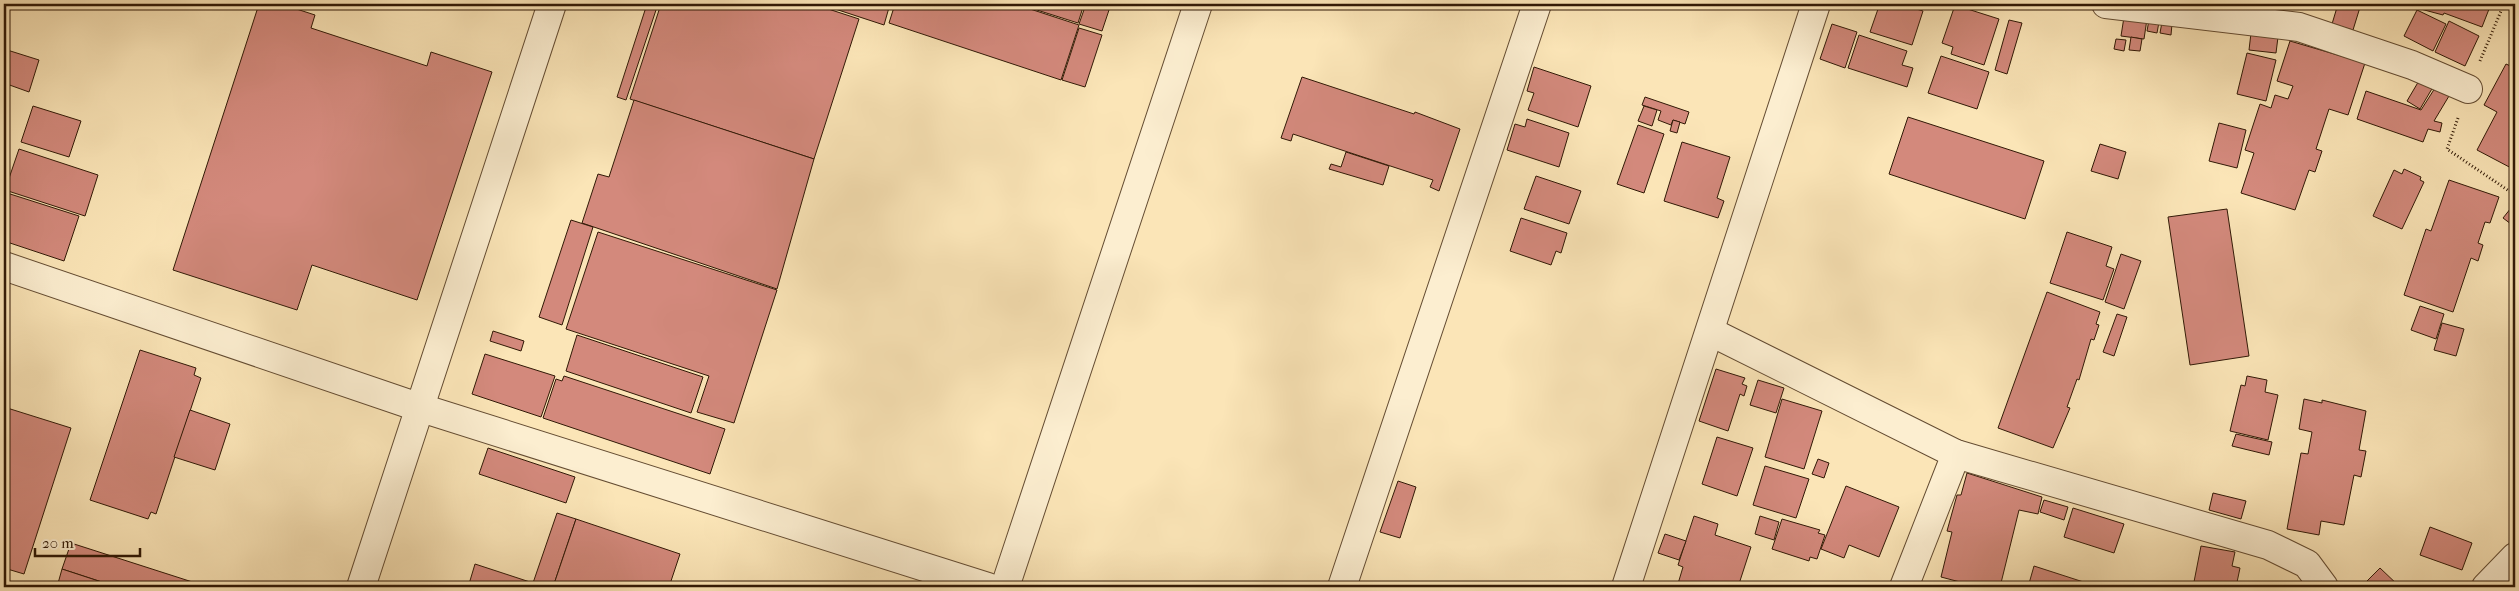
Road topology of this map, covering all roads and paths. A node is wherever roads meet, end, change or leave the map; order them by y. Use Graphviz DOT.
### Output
graph roads {
  1 [pos="552,4"];
  2 [pos="1198,4"];
  3 [pos="1537,4"];
  4 [pos="1816,4"];
  5 [pos="2106,4"];
  6 [pos="2468,89"];
  7 [pos="4,266"];
  8 [pos="1711,332"];
  9 [pos="418,407"];
  10 [pos="1956,454"];
  11 [pos="2515,557"];
  12 [pos="361,587"];
  13 [pos="988,587"];
  14 [pos="1005,587"];
  15 [pos="1342,587"];
  16 [pos="1626,587"];
  17 [pos="1904,587"];
  18 [pos="2324,587"];
  19 [pos="2486,587"];
  1 -- 9 [label="street"];
  2 -- 14 [label="street"];
  3 -- 15 [label="street"];
  4 -- 8 [label="street"];
  5 -- 6 [label="street"];
  7 -- 9 [label="street"];
  8 -- 10 [label="street"];
  8 -- 16 [label="street"];
  9 -- 12 [label="street"];
  9 -- 13 [label="street"];
  10 -- 17 [label="street"];
  10 -- 18 [label="street"];
  11 -- 19 [label="street"];
}
